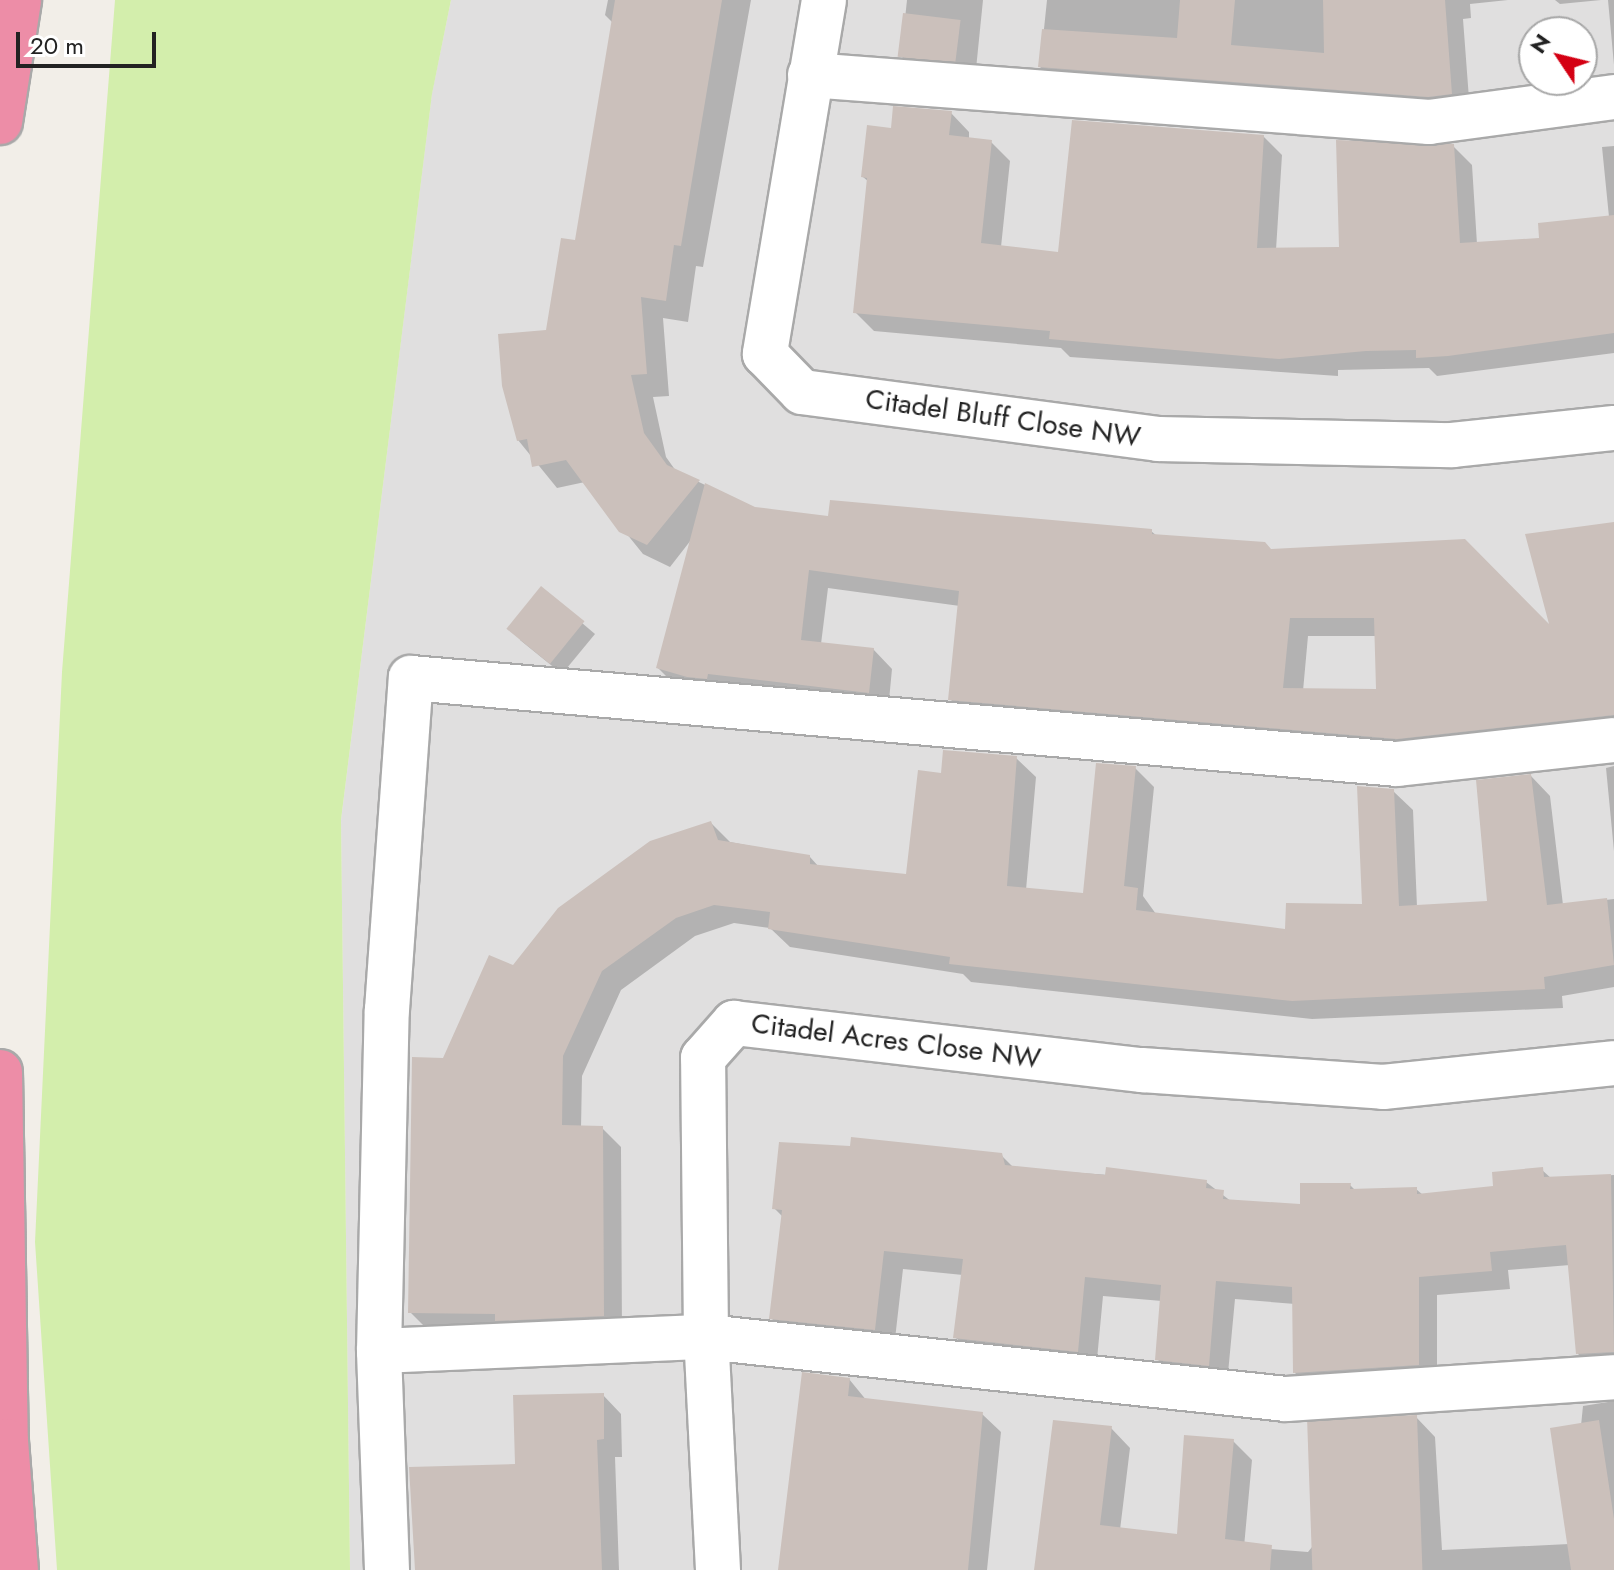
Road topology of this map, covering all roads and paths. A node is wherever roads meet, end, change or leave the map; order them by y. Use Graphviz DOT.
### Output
graph roads {
  1 [pos="19,0"];
  2 [pos="824,0"];
  3 [pos="810,75"];
  4 [pos="1614,97"];
  5 [pos="0,122"];
  6 [pos="1614,428"];
  7 [pos="1614,740"];
  8 [pos="1614,1063"];
  9 [pos="0,1072"];
  10 [pos="706,1337"];
  11 [pos="379,1351"];
  12 [pos="1614,1377"];
  13 [pos="16,1570"];
  14 [pos="387,1570"];
  15 [pos="718,1570"];
  1 -- 5 [label="highway"];
  2 -- 3 [label="street, Citadel Bluff Close NW"];
  3 -- 4 [label="street"];
  3 -- 6 [label="street, Citadel Bluff Close NW"];
  7 -- 11 [label="street"];
  8 -- 10 [label="street, Citadel Acres Close NW"];
  9 -- 13 [label="highway"];
  10 -- 11 [label="street"];
  10 -- 12 [label="street"];
  10 -- 15 [label="street, Citadel Acres Close NW"];
  11 -- 14 [label="street"];
}
